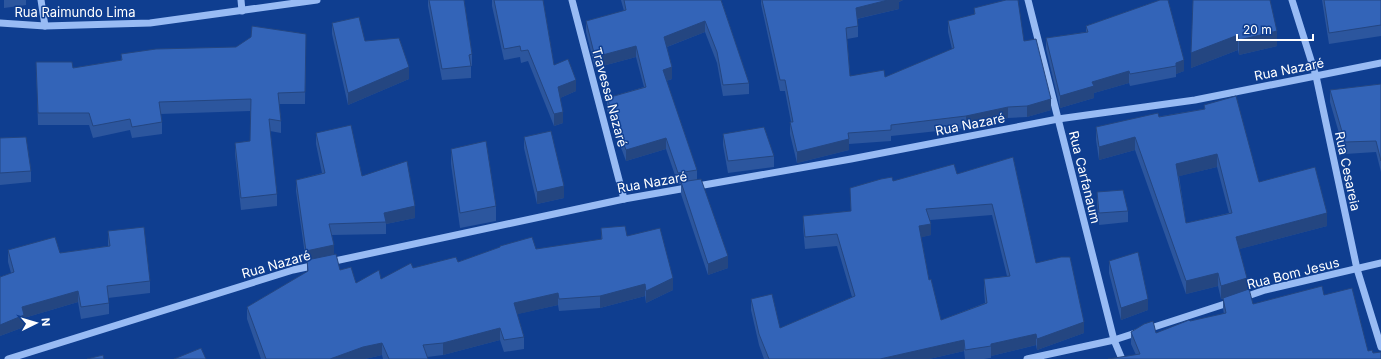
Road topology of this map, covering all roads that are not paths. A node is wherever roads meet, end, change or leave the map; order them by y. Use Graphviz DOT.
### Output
graph roads {
  1 [pos="41,0"];
  2 [pos="240,0"];
  3 [pos="317,0"];
  4 [pos="572,0"];
  5 [pos="1028,0"];
  6 [pos="1292,0"];
  7 [pos="242,11"];
  8 [pos="0,23"];
  9 [pos="45,26"];
  10 [pos="1381,63"];
  11 [pos="1316,76"];
  12 [pos="1058,119"];
  13 [pos="624,199"];
  14 [pos="1381,263"];
  15 [pos="1357,269"];
  16 [pos="1114,340"];
  17 [pos="1381,347"];
  18 [pos="8,359"];
  19 [pos="1027,359"];
  20 [pos="1122,359"];
  1 -- 9 [label="street"];
  2 -- 7 [label="street"];
  3 -- 7 [label="street, Rua Raimundo Lima"];
  4 -- 13 [label="street, Travessa Nazaré"];
  5 -- 12 [label="street, Rua Carfanaum"];
  6 -- 11 [label="street, Rua Cesareia"];
  7 -- 9 [label="street, Rua Raimundo Lima"];
  8 -- 9 [label="street, Rua Raimundo Lima"];
  10 -- 11 [label="street, Rua Nazaré"];
  11 -- 12 [label="street, Rua Nazaré"];
  11 -- 15 [label="street, Rua Cesareia"];
  12 -- 13 [label="street, Rua Nazaré"];
  12 -- 16 [label="street, Rua Carfanaum"];
  13 -- 18 [label="street, Rua Nazaré"];
  14 -- 15 [label="street, Rua Bom Jesus"];
  15 -- 16 [label="street, Rua Bom Jesus"];
  15 -- 17 [label="street, Rua Cesareia"];
  16 -- 19 [label="street, Rua Bom Jesus"];
  16 -- 20 [label="street, Rua Carfanaum"];
}
